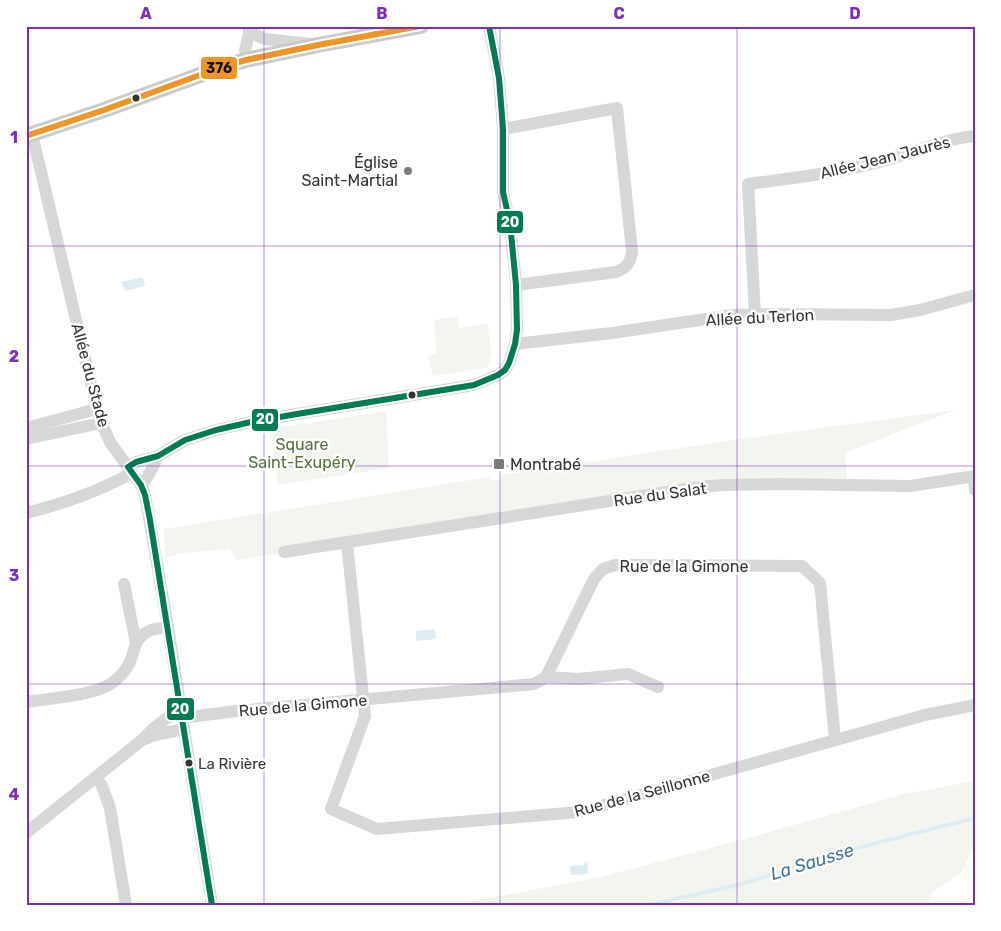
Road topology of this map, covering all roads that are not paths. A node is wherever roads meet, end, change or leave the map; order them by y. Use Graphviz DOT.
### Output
graph roads {
  1 [pos="421,26"];
  2 [pos="489,26"];
  3 [pos="250,28"];
  4 [pos="318,45"];
  5 [pos="246,60"];
  6 [pos="503,130"];
  7 [pos="29,135"];
  8 [pos="975,136"];
  9 [pos="516,285"];
  10 [pos="975,295"];
  11 [pos="755,315"];
  12 [pos="515,344"];
  13 [pos="97,409"];
  14 [pos="101,423"];
  15 [pos="26,428"];
  16 [pos="26,440"];
  17 [pos="158,456"];
  18 [pos="130,470"];
  19 [pos="974,476"];
  20 [pos="141,486"];
  21 [pos="975,490"];
  22 [pos="26,513"];
  23 [pos="347,543"];
  24 [pos="284,552"];
  25 [pos="124,584"];
  26 [pos="168,627"];
  27 [pos="136,643"];
  28 [pos="546,677"];
  29 [pos="658,687"];
  30 [pos="362,700"];
  31 [pos="26,702"];
  32 [pos="975,705"];
  33 [pos="183,720"];
  34 [pos="835,740"];
  35 [pos="96,778"];
  36 [pos="26,833"];
  37 [pos="126,905"];
  38 [pos="212,905"];
  1 -- 4 [label="main road"];
  2 -- 6 [label="street"];
  3 -- 4 [label="street"];
  3 -- 5 [label="street"];
  4 -- 5 [label="main road"];
  5 -- 7 [label="main road"];
  6 -- 9 [label="street"];
  6 -- 9 [label="street"];
  7 -- 13 [label="street, Allée du Stade"];
  8 -- 11 [label="street, Allée Jean Jaurès"];
  9 -- 12 [label="street"];
  10 -- 11 [label="street, Allée du Terlon"];
  11 -- 12 [label="street, Allée du Terlon"];
  12 -- 17 [label="street"];
  13 -- 14 [label="street, Allée du Stade"];
  13 -- 15 [label="street"];
  14 -- 16 [label="street"];
  14 -- 18 [label="street, Allée du Stade"];
  17 -- 18 [label="street"];
  17 -- 20 [label="street"];
  18 -- 20 [label="street, Allée du Stade"];
  18 -- 22 [label="street"];
  19 -- 21 [label="street"];
  19 -- 23 [label="street, Rue du Salat"];
  20 -- 26 [label="street, Allée du Stade"];
  23 -- 24 [label="street, Rue du Salat"];
  23 -- 30 [label="street"];
  25 -- 27 [label="street"];
  26 -- 27 [label="street"];
  26 -- 33 [label="street, Allée du Stade"];
  27 -- 31 [label="street"];
  28 -- 29 [label="street"];
  28 -- 30 [label="street, Rue de la Gimone"];
  28 -- 34 [label="street, Rue de la Gimone"];
  30 -- 33 [label="street, Rue de la Gimone"];
  30 -- 34 [label="street, Rue de la Seillonne"];
  32 -- 34 [label="street, Rue de la Seillonne"];
  33 -- 35 [label="street, Rue de la Gimone"];
  33 -- 38 [label="street, Allée du Stade"];
  35 -- 36 [label="street"];
  35 -- 37 [label="street"];
}
